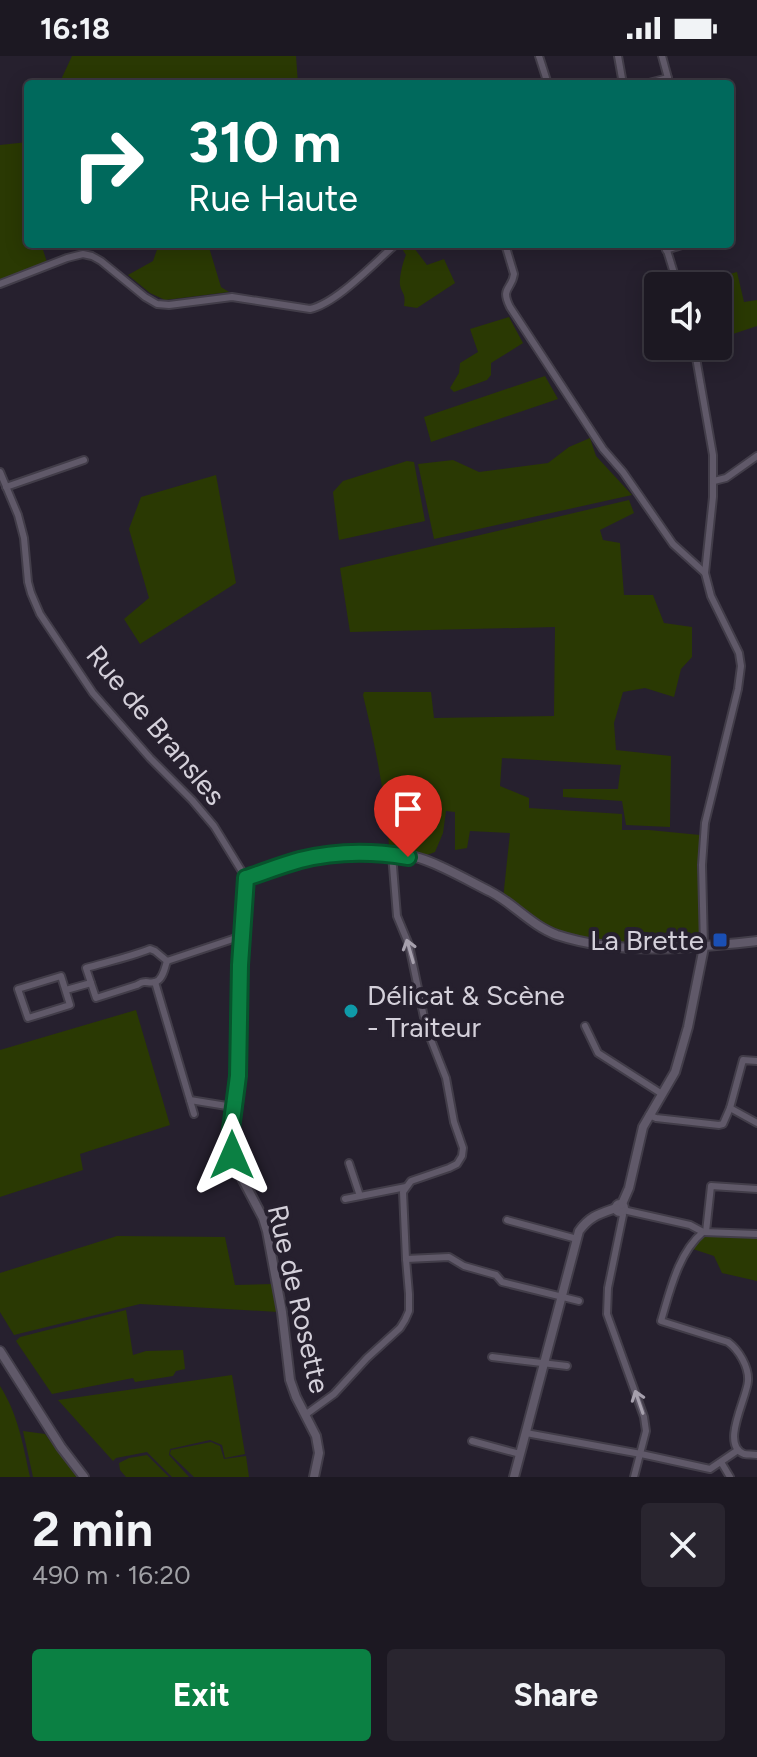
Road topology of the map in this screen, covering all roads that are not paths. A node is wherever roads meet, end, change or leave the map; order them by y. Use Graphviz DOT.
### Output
graph roads {
  1 [pos="539,56"];
  2 [pos="618,56"];
  3 [pos="662,56"];
  4 [pos="547,80"];
  5 [pos="622,80"];
  6 [pos="668,80"];
  7 [pos="391,248"];
  8 [pos="506,248"];
  9 [pos="666,248"];
  10 [pos="674,272"];
  11 [pos="0,284"];
  12 [pos="696,360"];
  13 [pos="757,456"];
  14 [pos="84,460"];
  15 [pos="0,472"];
  16 [pos="714,481"];
  17 [pos="6,487"];
  18 [pos="705,573"];
  19 [pos="392,854"];
  20 [pos="246,878"];
  21 [pos="242,936"];
  22 [pos="757,941"];
  23 [pos="704,947"];
  24 [pos="167,961"];
  25 [pos="155,982"];
  26 [pos="91,983"];
  27 [pos="66,990"];
  28 [pos="585,1026"];
  29 [pos="757,1061"];
  30 [pos="662,1094"];
  31 [pos="190,1100"];
  32 [pos="233,1107"];
  33 [pos="730,1108"];
  34 [pos="194,1114"];
  35 [pos="649,1115"];
  36 [pos="757,1123"];
  37 [pos="349,1163"];
  38 [pos="406,1187"];
  39 [pos="757,1189"];
  40 [pos="360,1196"];
  41 [pos="345,1199"];
  42 [pos="621,1208"];
  43 [pos="507,1220"];
  44 [pos="690,1225"];
  45 [pos="704,1232"];
  46 [pos="757,1234"];
  47 [pos="577,1239"];
  48 [pos="692,1241"];
  49 [pos="406,1259"];
  50 [pos="562,1297"];
  51 [pos="579,1301"];
  52 [pos="0,1351"];
  53 [pos="492,1357"];
  54 [pos="544,1363"];
  55 [pos="567,1366"];
  56 [pos="305,1415"];
  57 [pos="526,1433"];
  58 [pos="472,1441"];
  59 [pos="738,1450"];
  60 [pos="520,1454"];
  61 [pos="641,1454"];
  62 [pos="757,1455"];
  63 [pos="721,1462"];
  64 [pos="84,1477"];
  65 [pos="314,1477"];
  66 [pos="514,1477"];
  67 [pos="634,1477"];
  68 [pos="730,1477"];
  1 -- 4 [label="street"];
  2 -- 5 [label="street"];
  3 -- 6 [label="street"];
  7 -- 11 [label="street"];
  8 -- 18 [label="street"];
  9 -- 10 [label="street"];
  12 -- 16 [label="street"];
  13 -- 16 [label="street"];
  14 -- 17 [label="street"];
  15 -- 17 [label="street, Rue de Bransles"];
  16 -- 18 [label="street"];
  17 -- 20 [label="street, Rue de Bransles"];
  18 -- 23 [label="street"];
  19 -- 20 [label="street"];
  19 -- 23 [label="street"];
  38 -- 19 [label="street, one-way"];
  20 -- 21 [label="street, Rue de Rosette"];
  21 -- 24 [label="street"];
  21 -- 32 [label="street, Rue de Rosette"];
  22 -- 23 [label="street"];
  23 -- 30 [label="street"];
  24 -- 25 [label="street"];
  24 -- 26 [label="street"];
  25 -- 26 [label="street"];
  25 -- 31 [label="street"];
  26 -- 27 [label="street"];
  27 -- 27 [label="street"];
  28 -- 30 [label="street"];
  29 -- 33 [label="street"];
  30 -- 35 [label="street"];
  31 -- 32 [label="street"];
  31 -- 34 [label="street"];
  32 -- 56 [label="street, Rue de Rosette"];
  33 -- 35 [label="street"];
  33 -- 36 [label="street"];
  35 -- 42 [label="street"];
  37 -- 40 [label="street"];
  38 -- 40 [label="street"];
  38 -- 49 [label="street"];
  39 -- 45 [label="street"];
  40 -- 41 [label="street"];
  42 -- 44 [label="street"];
  42 -- 47 [label="street"];
  61 -- 42 [label="street, one-way"];
  43 -- 47 [label="street"];
  44 -- 45 [label="street"];
  44 -- 48 [label="street"];
  45 -- 46 [label="street"];
  45 -- 48 [label="street"];
  47 -- 50 [label="street"];
  48 -- 59 [label="street"];
  49 -- 50 [label="street"];
  49 -- 56 [label="street"];
  50 -- 51 [label="street"];
  50 -- 54 [label="street"];
  52 -- 64 [label="street"];
  53 -- 54 [label="street"];
  54 -- 55 [label="street"];
  54 -- 57 [label="street"];
  56 -- 65 [label="street, Rue de Rosette"];
  57 -- 60 [label="street"];
  57 -- 61 [label="street"];
  58 -- 60 [label="street"];
  59 -- 62 [label="street"];
  59 -- 63 [label="street"];
  60 -- 66 [label="street"];
  61 -- 63 [label="street"];
  61 -- 67 [label="street"];
  63 -- 68 [label="street"];
}
